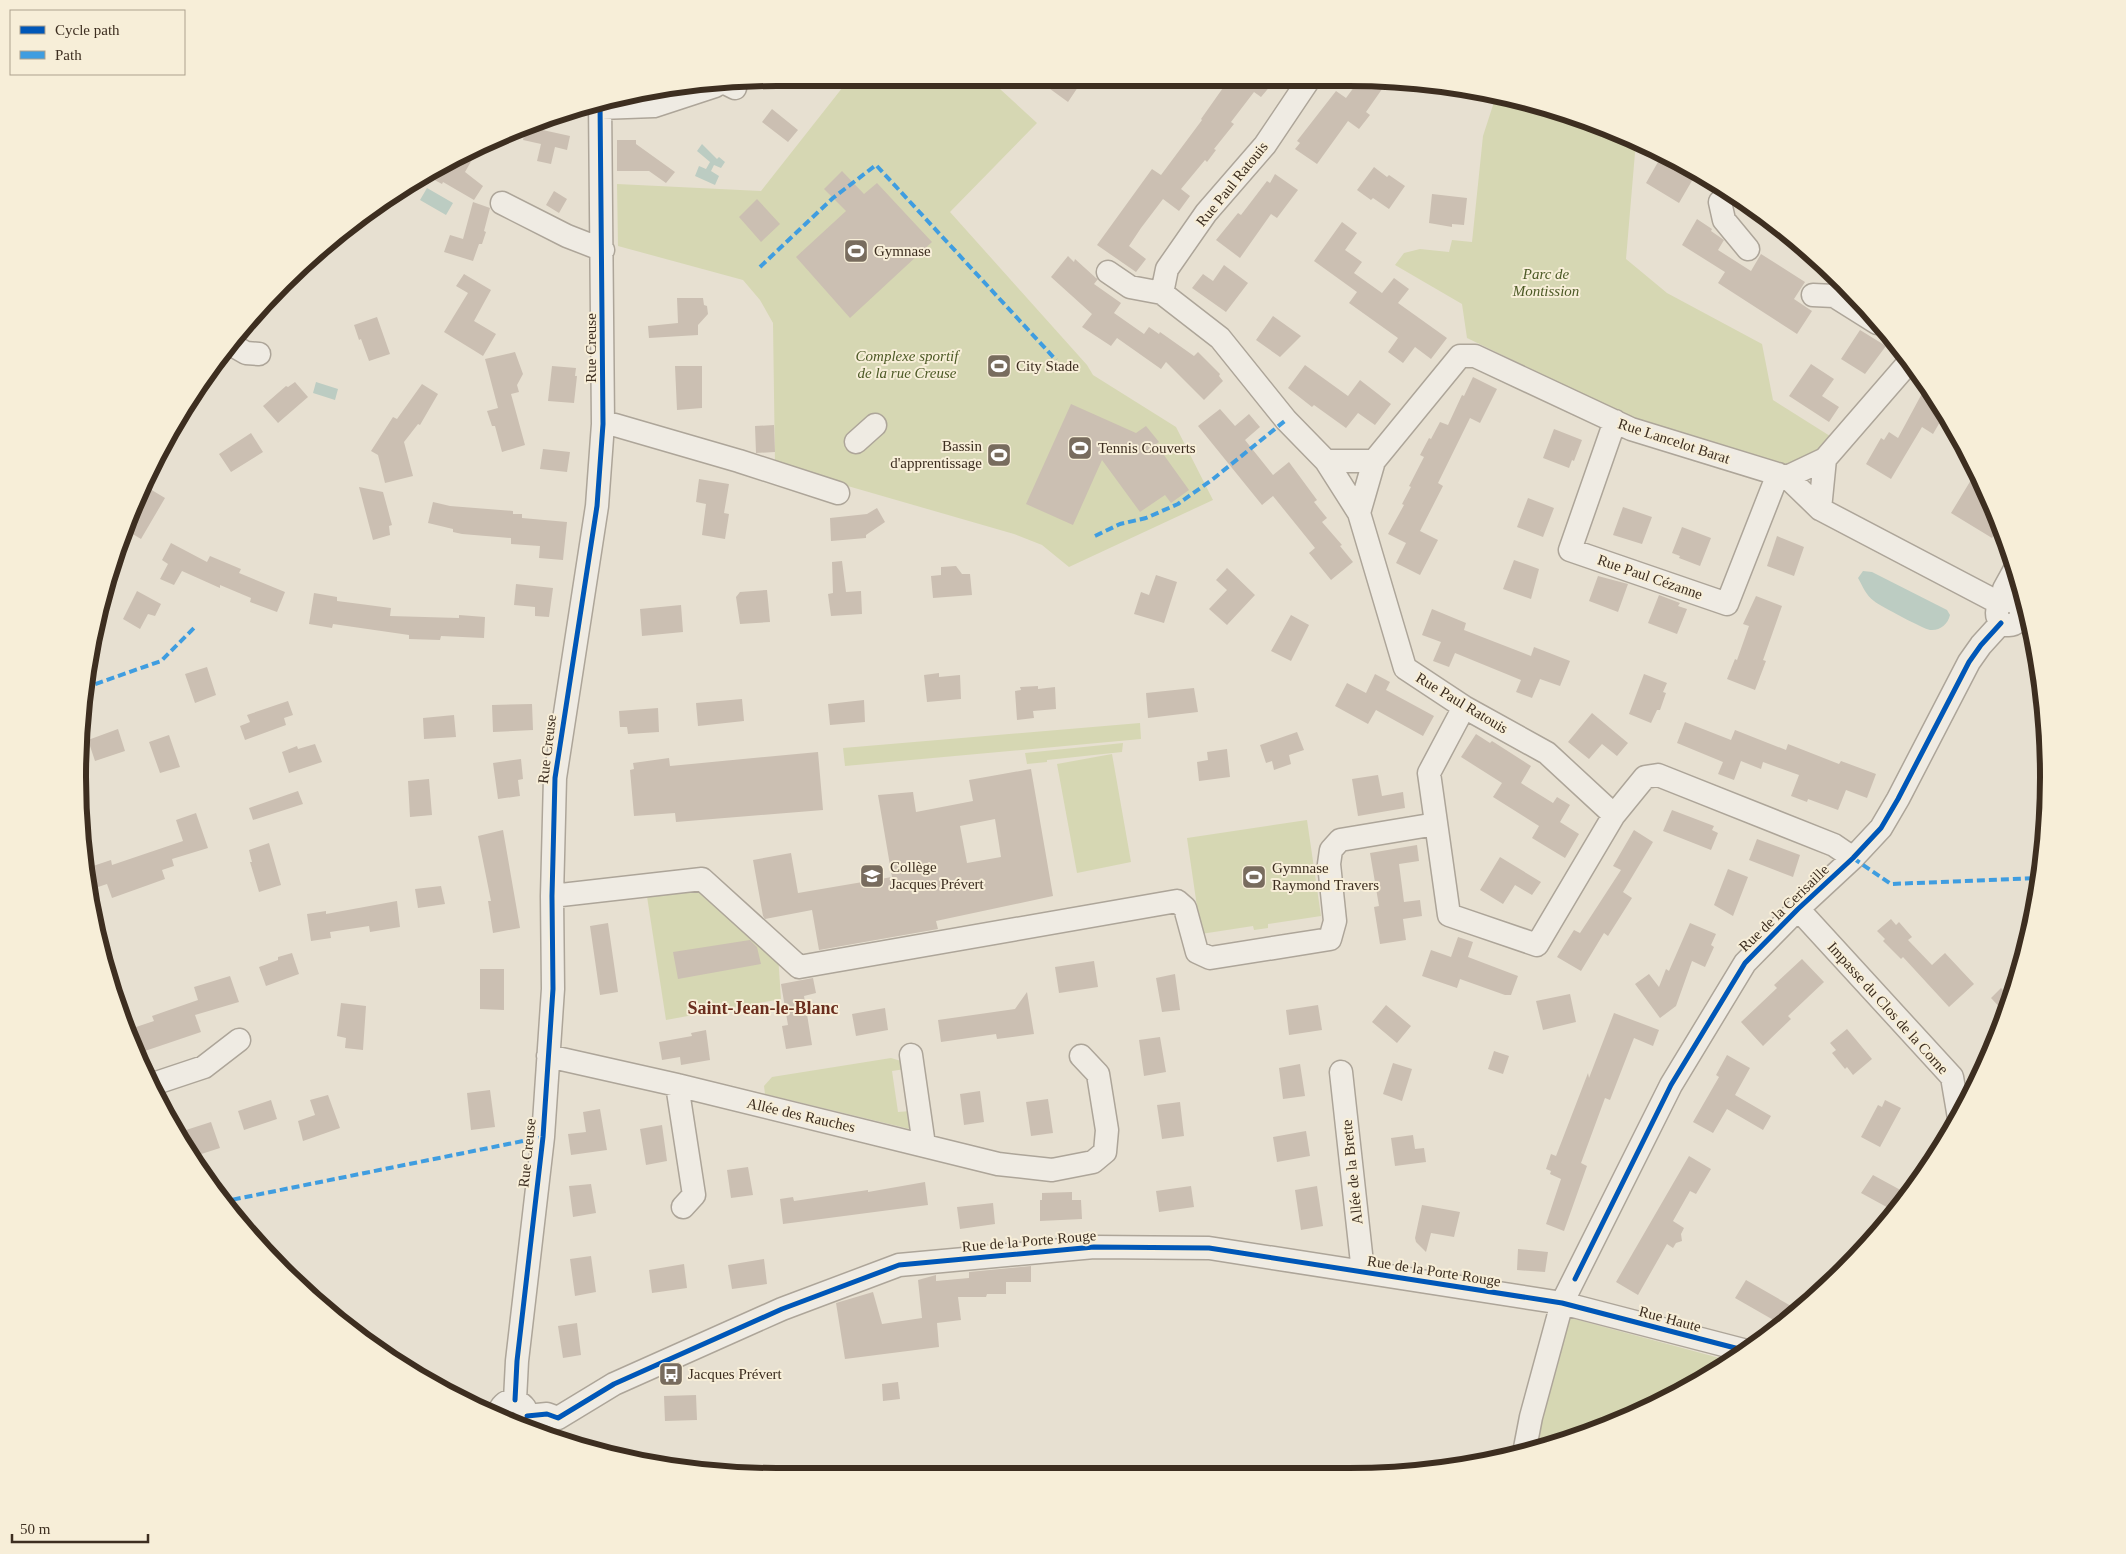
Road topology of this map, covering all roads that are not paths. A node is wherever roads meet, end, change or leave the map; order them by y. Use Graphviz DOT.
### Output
graph roads {
  1 [pos="1305,86"];
  2 [pos="713,90"];
  3 [pos="621,105"];
  4 [pos="600,110"];
  5 [pos="1720,202"];
  6 [pos="502,203"];
  7 [pos="1748,249"];
  8 [pos="603,250"];
  9 [pos="1108,272"];
  10 [pos="1162,293"];
  11 [pos="1813,295"];
  12 [pos="1857,311"];
  13 [pos="236,347"];
  14 [pos="259,354"];
  15 [pos="1905,367"];
  16 [pos="1615,422"];
  17 [pos="603,424"];
  18 [pos="875,425"];
  19 [pos="856,442"];
  20 [pos="1326,460"];
  21 [pos="1825,460"];
  22 [pos="1374,461"];
  23 [pos="1783,476"];
  24 [pos="838,493"];
  25 [pos="1820,509"];
  26 [pos="1360,513"];
  27 [pos="2010,578"];
  28 [pos="2011,611"];
  29 [pos="1464,707"];
  30 [pos="1614,815"];
  31 [pos="1436,824"];
  32 [pos="1853,858"];
  33 [pos="552,896"];
  34 [pos="1798,909"];
  35 [pos="239,1040"];
  36 [pos="910,1055"];
  37 [pos="548,1056"];
  38 [pos="1081,1056"];
  39 [pos="1341,1072"];
  40 [pos="157,1083"];
  41 [pos="678,1085"];
  42 [pos="1957,1105"];
  43 [pos="924,1145"];
  44 [pos="683,1207"];
  45 [pos="1363,1272"];
  46 [pos="1562,1304"];
  47 [pos="1737,1348"];
  48 [pos="516,1413"];
  49 [pos="559,1428"];
  50 [pos="1526,1445"];
  1 -- 10 [label="street, Rue Paul Ratouis"];
  2 -- 3 [label="street"];
  4 -- 8 [label="street, Rue Creuse"];
  5 -- 7 [label="street"];
  6 -- 8 [label="street"];
  8 -- 17 [label="street, Rue Creuse"];
  9 -- 10 [label="street, Rue Paul Ratouis"];
  10 -- 20 [label="street, Rue Paul Ratouis"];
  11 -- 12 [label="street"];
  13 -- 14 [label="street"];
  15 -- 21 [label="street"];
  16 -- 22 [label="street, Rue Lancelot Barat"];
  16 -- 23 [label="street, Rue Lancelot Barat"];
  16 -- 23 [label="street, Rue Paul Cézanne"];
  17 -- 24 [label="street"];
  17 -- 33 [label="street, Rue Creuse"];
  18 -- 19 [label="street"];
  20 -- 22 [label="street"];
  20 -- 26 [label="street, Rue Paul Ratouis"];
  21 -- 23 [label="street"];
  21 -- 25 [label="street"];
  22 -- 26 [label="street, Rue Lancelot Barat"];
  23 -- 25 [label="street, Rue Lancelot Barat"];
  25 -- 28 [label="street, Rue Lancelot Barat"];
  26 -- 29 [label="street, Rue Paul Ratouis"];
  27 -- 28 [label="street"];
  28 -- 32 [label="street, Rue de la Cerisaille"];
  29 -- 30 [label="street, Rue Paul Ratouis"];
  29 -- 31 [label="street"];
  30 -- 31 [label="street"];
  30 -- 32 [label="street"];
  31 -- 33 [label="street"];
  32 -- 34 [label="street, Rue de la Cerisaille"];
  33 -- 37 [label="street, Rue Creuse"];
  34 -- 42 [label="street, Impasse du Clos de la Corne"];
  34 -- 46 [label="street, Rue de la Cerisaille"];
  35 -- 40 [label="street"];
  36 -- 43 [label="street"];
  37 -- 41 [label="street, Allée des Rauches"];
  37 -- 48 [label="street, Rue Creuse"];
  38 -- 43 [label="street, Allée des Rauches"];
  39 -- 45 [label="street, Allée de la Brette"];
  41 -- 43 [label="street, Allée des Rauches"];
  41 -- 44 [label="street"];
  45 -- 46 [label="street, Rue de la Porte Rouge"];
  45 -- 49 [label="street, Rue de la Porte Rouge"];
  46 -- 47 [label="street, Rue Haute"];
  46 -- 50 [label="street, Rue de la Cerisaille"];
  48 -- 49 [label="street, Rue de la Porte Rouge"];
}
